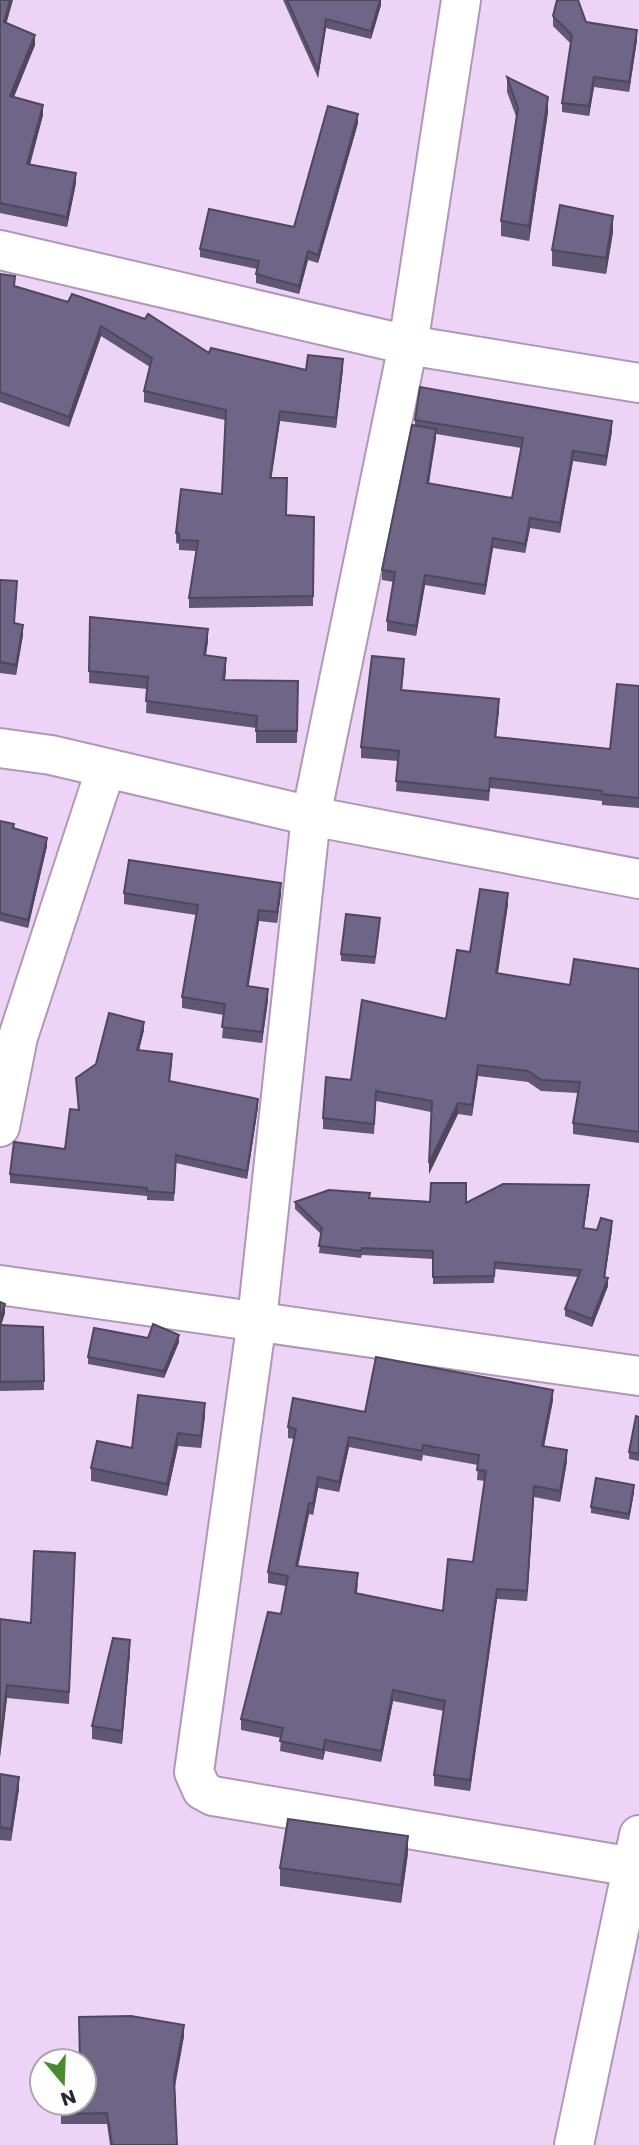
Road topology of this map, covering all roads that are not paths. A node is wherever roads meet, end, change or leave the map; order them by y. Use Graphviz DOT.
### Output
graph roads {
  1 [pos="461,0"];
  2 [pos="0,250"];
  3 [pos="408,345"];
  4 [pos="639,383"];
  5 [pos="0,748"];
  6 [pos="106,768"];
  7 [pos="311,816"];
  8 [pos="639,879"];
  9 [pos="0,1127"];
  10 [pos="0,1285"];
  11 [pos="257,1320"];
  12 [pos="639,1376"];
  13 [pos="636,1857"];
  14 [pos="574,2145"];
  1 -- 3 [label="street"];
  2 -- 3 [label="street"];
  3 -- 4 [label="street"];
  3 -- 7 [label="street"];
  5 -- 6 [label="street"];
  6 -- 7 [label="street"];
  6 -- 9 [label="street"];
  7 -- 8 [label="street"];
  7 -- 11 [label="street"];
  10 -- 11 [label="street"];
  11 -- 12 [label="street"];
  11 -- 13 [label="street"];
  13 -- 14 [label="street"];
}
